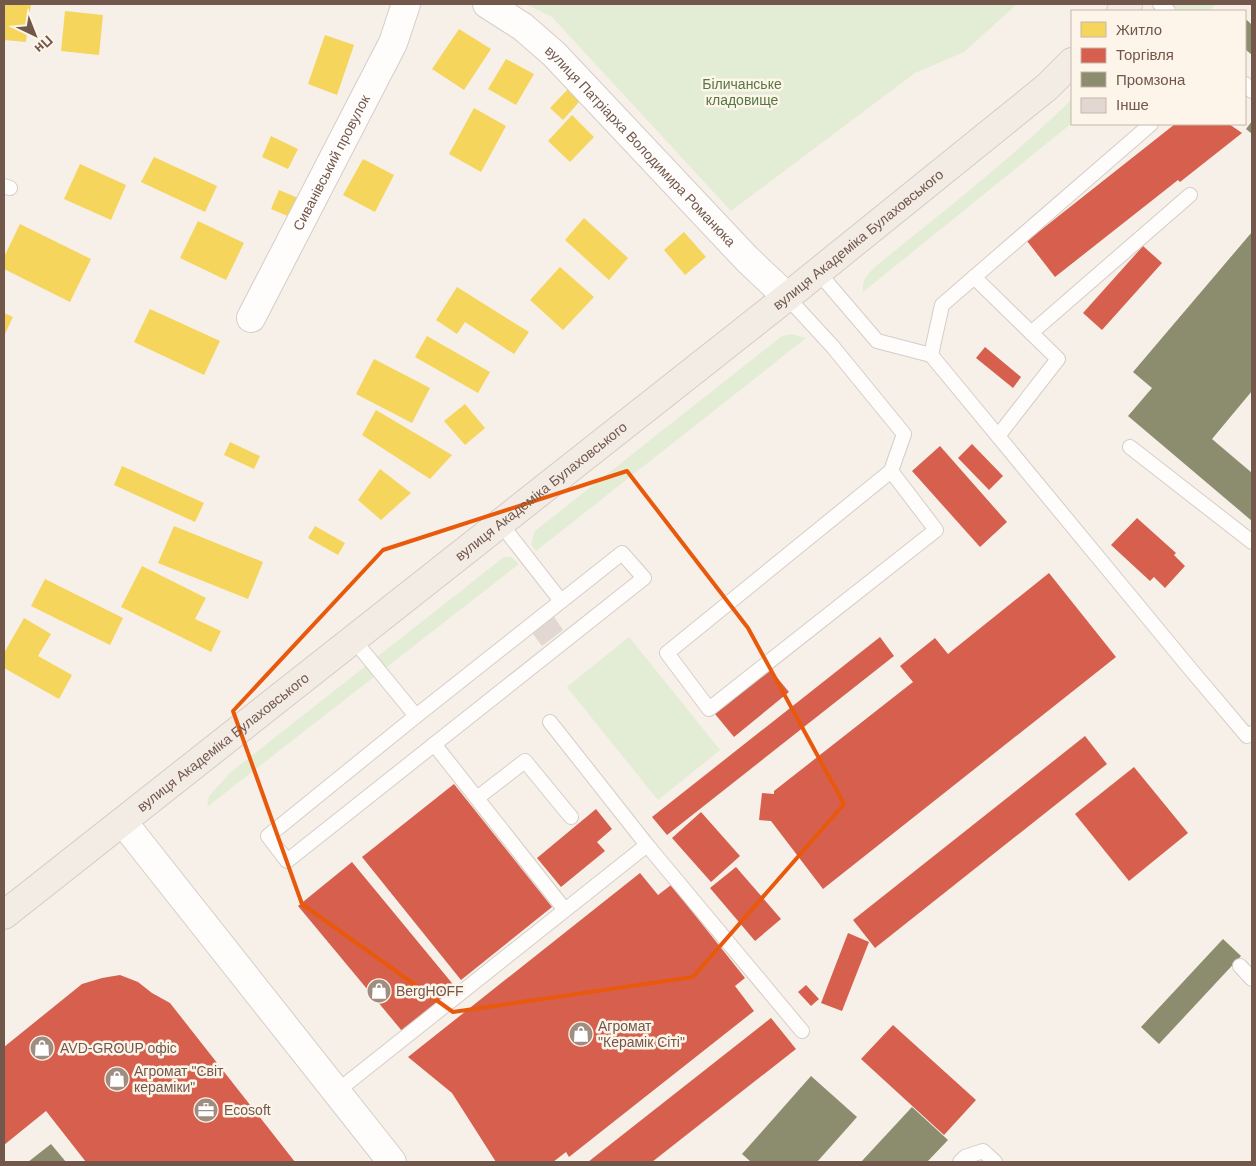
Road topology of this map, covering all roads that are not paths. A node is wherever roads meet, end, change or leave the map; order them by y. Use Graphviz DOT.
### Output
graph roads {
  1 [pos="406,4"];
  2 [pos="488,4"];
  3 [pos="1071,63"];
  4 [pos="1150,125"];
  5 [pos="1190,195"];
  6 [pos="818,272"];
  7 [pos="974,277"];
  8 [pos="788,297"];
  9 [pos="251,318"];
  10 [pos="1031,333"];
  11 [pos="931,355"];
  12 [pos="998,436"];
  13 [pos="1130,447"];
  14 [pos="891,472"];
  15 [pos="500,523"];
  16 [pos="1252,542"];
  17 [pos="561,602"];
  18 [pos="353,639"];
  19 [pos="416,716"];
  20 [pos="550,722"];
  21 [pos="1252,733"];
  22 [pos="434,744"];
  23 [pos="477,798"];
  24 [pos="571,817"];
  25 [pos="123,822"];
  26 [pos="647,845"];
  27 [pos="565,910"];
  28 [pos="4,915"];
  29 [pos="1240,966"];
  30 [pos="1252,979"];
  31 [pos="802,1031"];
  32 [pos="336,1092"];
  33 [pos="392,1162"];
  34 [pos="960,1162"];
  35 [pos="995,1162"];
  1 -- 9 [label="street, Сиванівський провулок"];
  2 -- 8 [label="street, вулиця Патріарха Володимира Романюка"];
  3 -- 6 [label="main road, вулиця Академіка Булаховського"];
  4 -- 7 [label="lane"];
  5 -- 10 [label="lane"];
  6 -- 8 [label="main road, вулиця Академіка Булаховського"];
  6 -- 11 [label="lane"];
  7 -- 10 [label="lane"];
  7 -- 11 [label="lane"];
  8 -- 14 [label="lane"];
  8 -- 15 [label="main road, вулиця Академіка Булаховського"];
  10 -- 12 [label="lane"];
  11 -- 12 [label="lane"];
  12 -- 21 [label="lane"];
  13 -- 16 [label="lane"];
  14 -- 14 [label="lane"];
  15 -- 17 [label="lane"];
  15 -- 18 [label="main road, вулиця Академіка Булаховського"];
  17 -- 19 [label="lane"];
  17 -- 22 [label="lane"];
  18 -- 19 [label="lane"];
  18 -- 25 [label="main road, вулиця Академіка Булаховського"];
  19 -- 22 [label="lane"];
  20 -- 26 [label="lane"];
  22 -- 23 [label="lane"];
  23 -- 24 [label="lane"];
  23 -- 27 [label="lane"];
  25 -- 28 [label="main road, вулиця Академіка Булаховського"];
  25 -- 32 [label="street"];
  26 -- 27 [label="lane"];
  26 -- 31 [label="lane"];
  27 -- 32 [label="lane"];
  29 -- 30 [label="lane"];
  32 -- 33 [label="street"];
  34 -- 35 [label="lane"];
}
